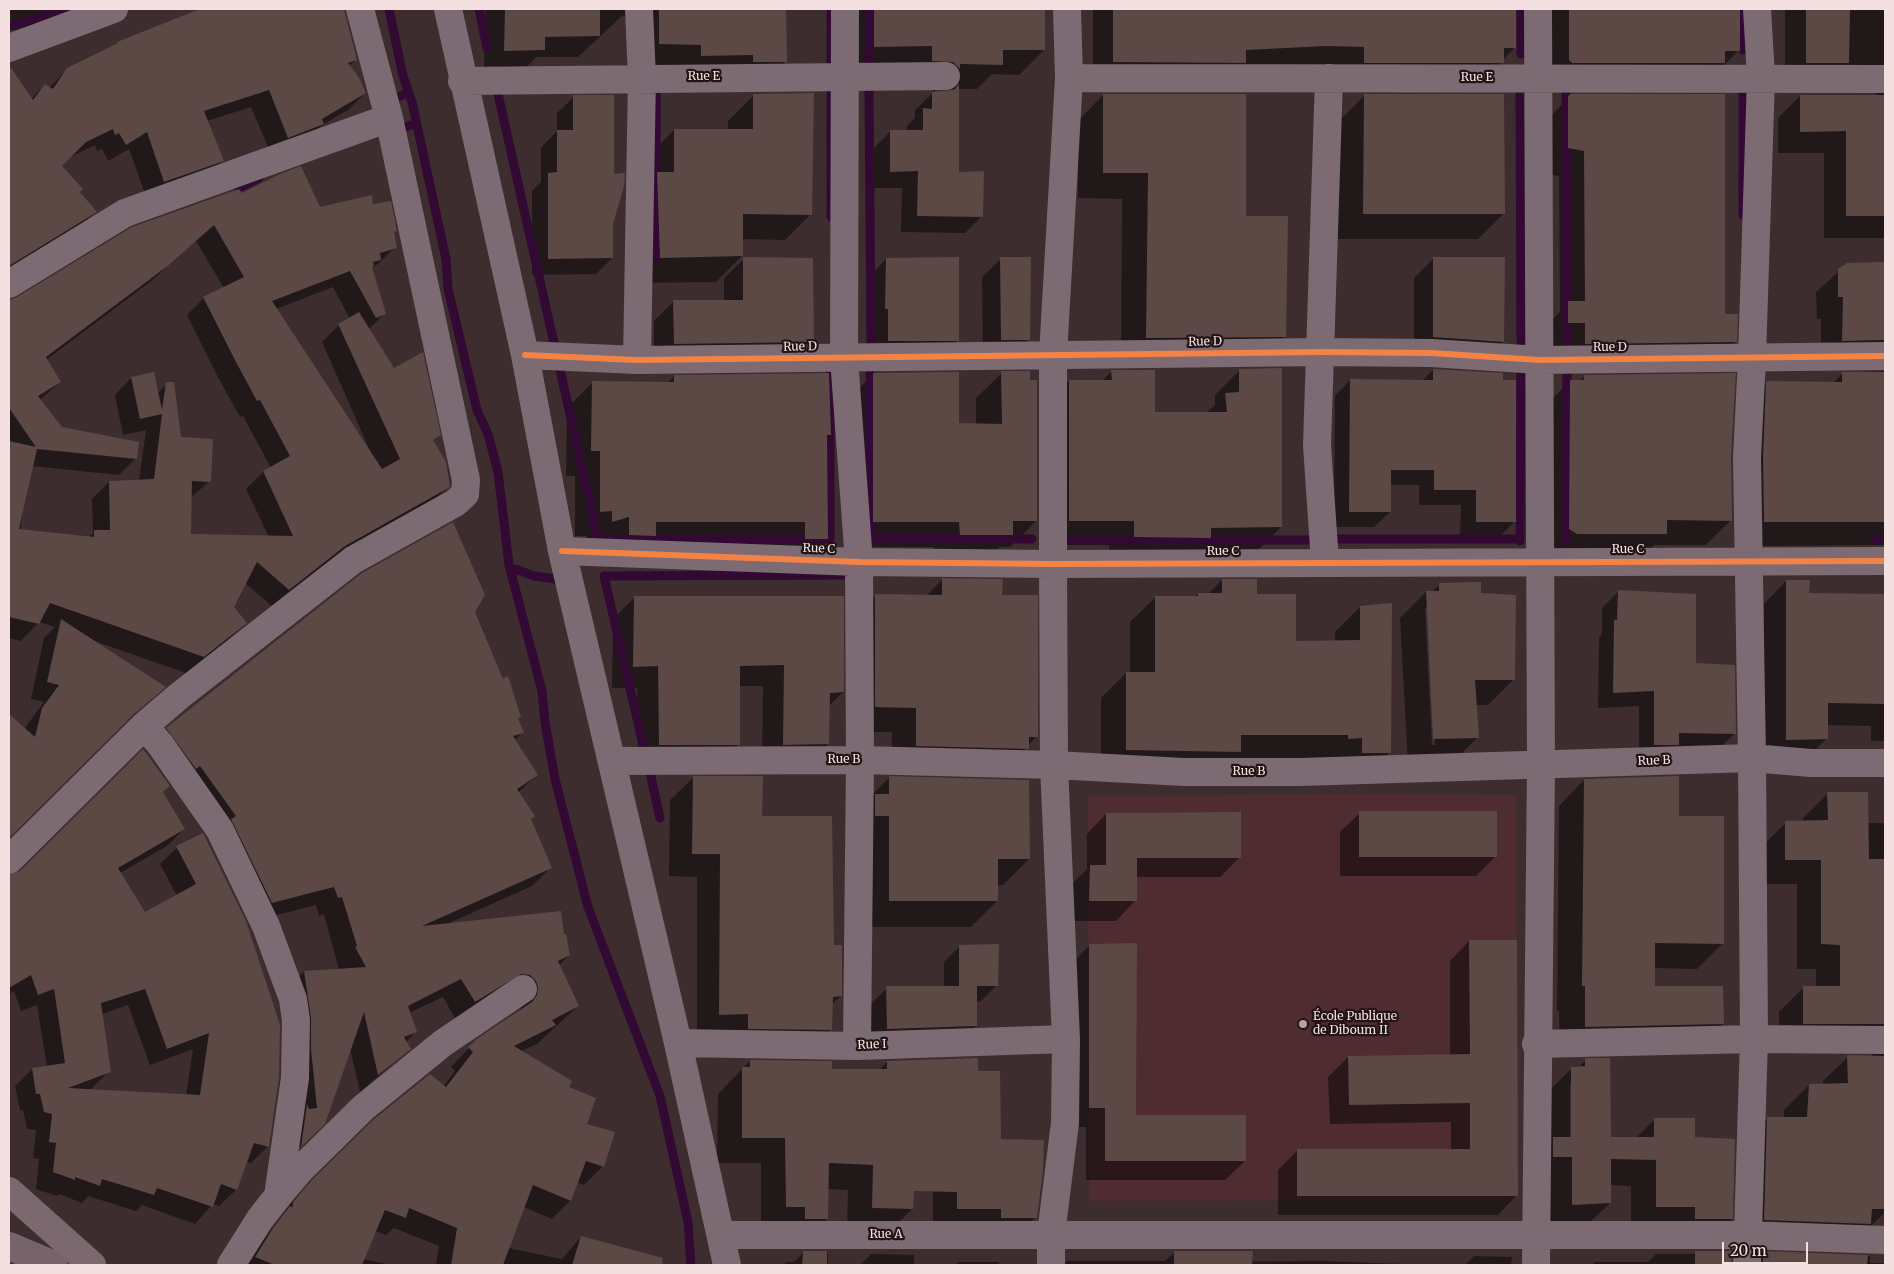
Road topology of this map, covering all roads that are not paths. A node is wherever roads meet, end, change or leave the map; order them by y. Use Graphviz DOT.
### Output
graph roads {
  1 [pos="114,9"];
  2 [pos="360,9"];
  3 [pos="448,9"];
  4 [pos="640,9"];
  5 [pos="845,9"];
  6 [pos="1067,9"];
  7 [pos="1538,9"];
  8 [pos="1757,9"];
  9 [pos="9,48"];
  10 [pos="946,76"];
  11 [pos="845,77"];
  12 [pos="1761,77"];
  13 [pos="642,78"];
  14 [pos="1069,78"];
  15 [pos="1328,78"];
  16 [pos="1538,78"];
  17 [pos="1885,79"];
  18 [pos="462,81"];
  19 [pos="389,118"];
  20 [pos="9,284"];
  21 [pos="1320,352"];
  22 [pos="1053,355"];
  23 [pos="525,356"];
  24 [pos="1885,356"];
  25 [pos="844,358"];
  26 [pos="1752,358"];
  27 [pos="637,360"];
  28 [pos="1539,360"];
  29 [pos="562,551"];
  30 [pos="1540,561"];
  31 [pos="1748,561"];
  32 [pos="1885,561"];
  33 [pos="859,562"];
  34 [pos="1324,563"];
  35 [pos="1053,564"];
  36 [pos="144,726"];
  37 [pos="1752,758"];
  38 [pos="860,760"];
  39 [pos="612,761"];
  40 [pos="1054,764"];
  41 [pos="1541,764"];
  42 [pos="1885,764"];
  43 [pos="9,860"];
  44 [pos="523,989"];
  45 [pos="1066,1039"];
  46 [pos="1754,1039"];
  47 [pos="1885,1040"];
  48 [pos="678,1043"];
  49 [pos="1536,1044"];
  50 [pos="857,1046"];
  51 [pos="9,1191"];
  52 [pos="278,1196"];
  53 [pos="1051,1234"];
  54 [pos="721,1235"];
  55 [pos="1746,1235"];
  56 [pos="1535,1236"];
  57 [pos="1885,1240"];
  58 [pos="9,1246"];
  59 [pos="54,1265"];
  60 [pos="92,1265"];
  61 [pos="231,1265"];
  62 [pos="727,1265"];
  63 [pos="1051,1265"];
  64 [pos="1536,1265"];
  65 [pos="1746,1265"];
  1 -- 9 [label="street"];
  2 -- 19 [label="street"];
  3 -- 18 [label="street"];
  4 -- 13 [label="street"];
  5 -- 11 [label="street"];
  6 -- 14 [label="street"];
  7 -- 16 [label="street"];
  8 -- 12 [label="street"];
  10 -- 11 [label="street, Rue E"];
  11 -- 13 [label="street, Rue E"];
  11 -- 25 [label="street"];
  12 -- 16 [label="street, Rue E"];
  12 -- 17 [label="street, Rue E"];
  12 -- 26 [label="street"];
  13 -- 18 [label="street, Rue E"];
  13 -- 27 [label="street"];
  14 -- 15 [label="street, Rue E"];
  14 -- 22 [label="street"];
  15 -- 16 [label="street, Rue E"];
  15 -- 21 [label="street"];
  16 -- 28 [label="street"];
  18 -- 23 [label="street"];
  19 -- 20 [label="street"];
  19 -- 36 [label="street"];
  21 -- 22 [label="street, Rue D"];
  21 -- 28 [label="street, Rue D"];
  21 -- 34 [label="street"];
  22 -- 25 [label="street, Rue D"];
  22 -- 35 [label="street"];
  23 -- 27 [label="street, Rue D"];
  23 -- 29 [label="street"];
  24 -- 26 [label="street, Rue D"];
  25 -- 27 [label="street, Rue D"];
  25 -- 33 [label="street"];
  26 -- 28 [label="street, Rue D"];
  26 -- 31 [label="street"];
  28 -- 30 [label="street"];
  29 -- 33 [label="street, Rue C"];
  29 -- 39 [label="street"];
  30 -- 31 [label="street, Rue C"];
  30 -- 34 [label="street, Rue C"];
  30 -- 41 [label="street"];
  31 -- 32 [label="street, Rue C"];
  31 -- 37 [label="street"];
  33 -- 35 [label="street, Rue C"];
  33 -- 38 [label="street"];
  34 -- 35 [label="street, Rue C"];
  35 -- 40 [label="street"];
  36 -- 43 [label="street"];
  36 -- 52 [label="street"];
  37 -- 41 [label="street, Rue B"];
  37 -- 42 [label="street, Rue B"];
  37 -- 46 [label="street"];
  38 -- 39 [label="street, Rue B"];
  38 -- 40 [label="street, Rue B"];
  38 -- 50 [label="street"];
  39 -- 48 [label="street"];
  40 -- 41 [label="street, Rue B"];
  40 -- 45 [label="street"];
  41 -- 49 [label="street"];
  44 -- 52 [label="street"];
  45 -- 50 [label="street, Rue I"];
  45 -- 53 [label="street"];
  46 -- 47 [label="street"];
  46 -- 49 [label="street"];
  46 -- 55 [label="street"];
  48 -- 50 [label="street, Rue I"];
  48 -- 54 [label="street"];
  49 -- 56 [label="street"];
  51 -- 60 [label="highway"];
  52 -- 61 [label="street"];
  53 -- 54 [label="street, Rue A"];
  53 -- 56 [label="street, Rue A"];
  53 -- 63 [label="street"];
  54 -- 62 [label="street"];
  55 -- 56 [label="street, Rue A"];
  55 -- 57 [label="street, Rue A"];
  55 -- 65 [label="street"];
  56 -- 64 [label="street"];
  58 -- 59 [label="main road"];
}
